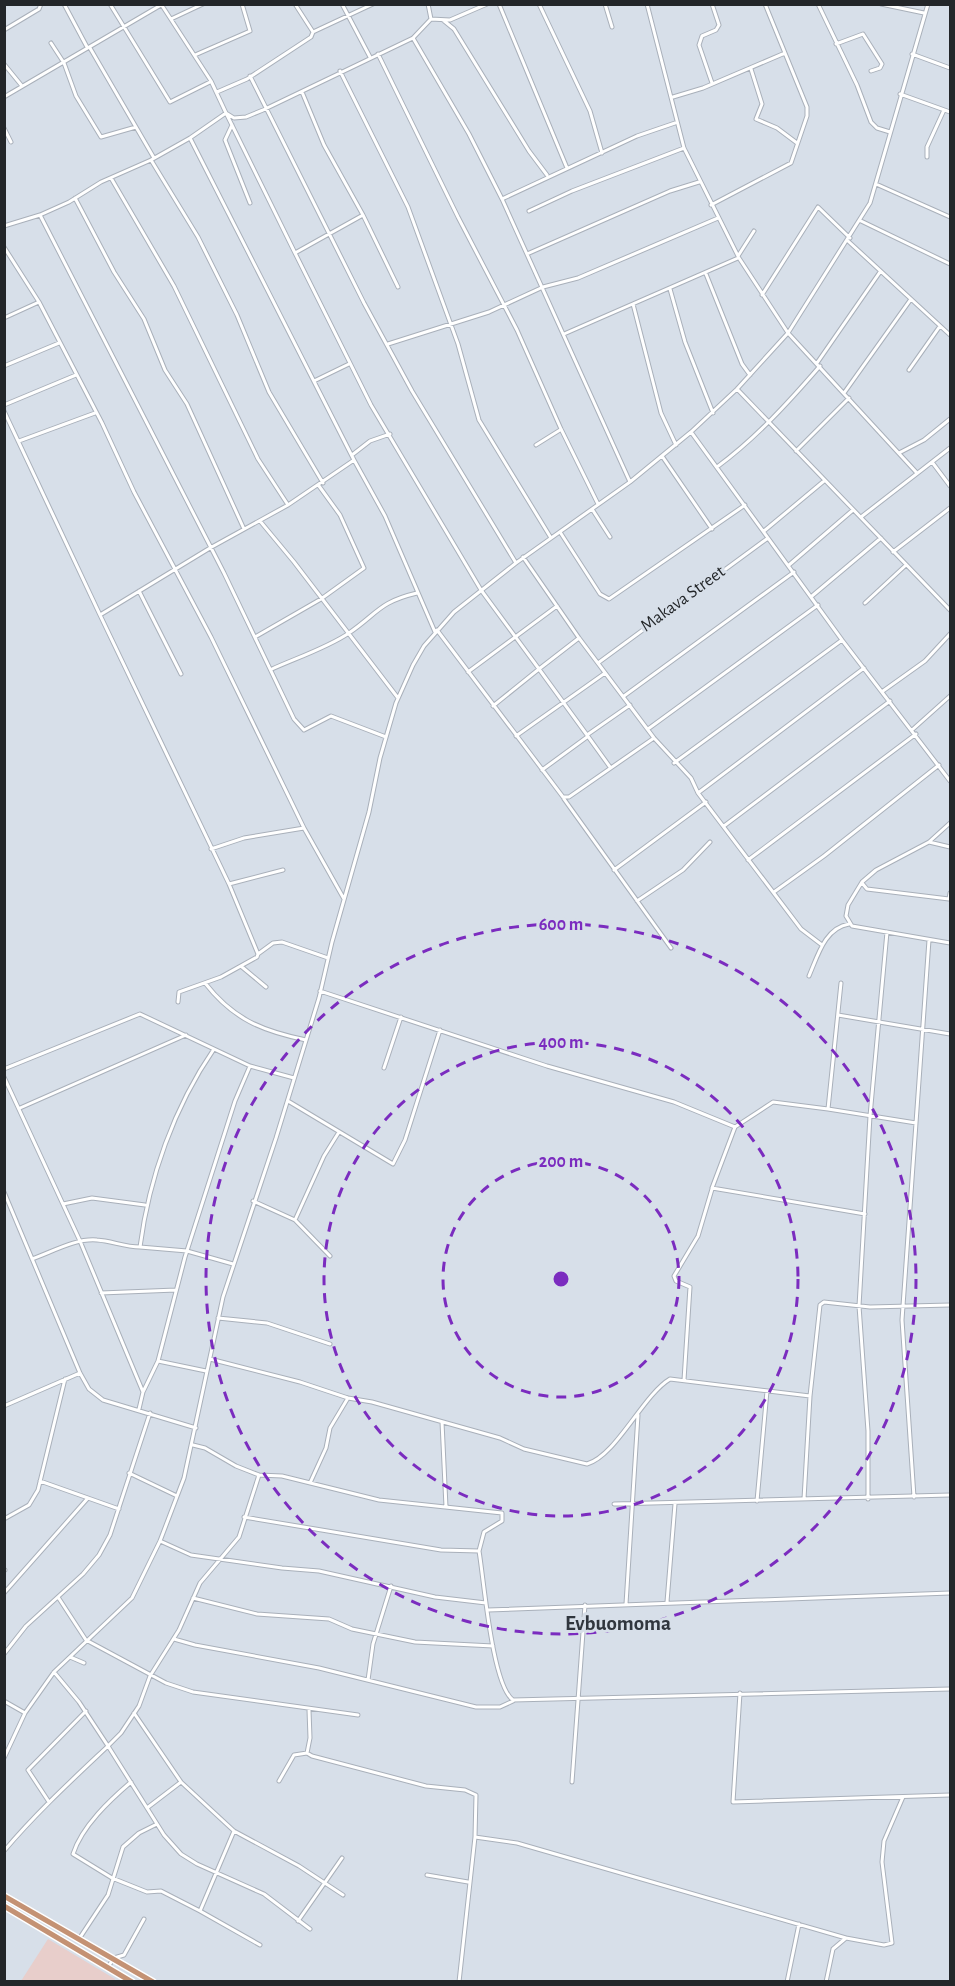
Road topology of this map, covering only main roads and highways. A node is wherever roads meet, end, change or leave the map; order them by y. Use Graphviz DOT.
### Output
graph roads {
  1 [pos="4,1896"];
  2 [pos="4,1906"];
  3 [pos="132,1982"];
  4 [pos="153,1982"];
  1 -- 4 [label="highway"];
  2 -- 3 [label="highway"];
}
